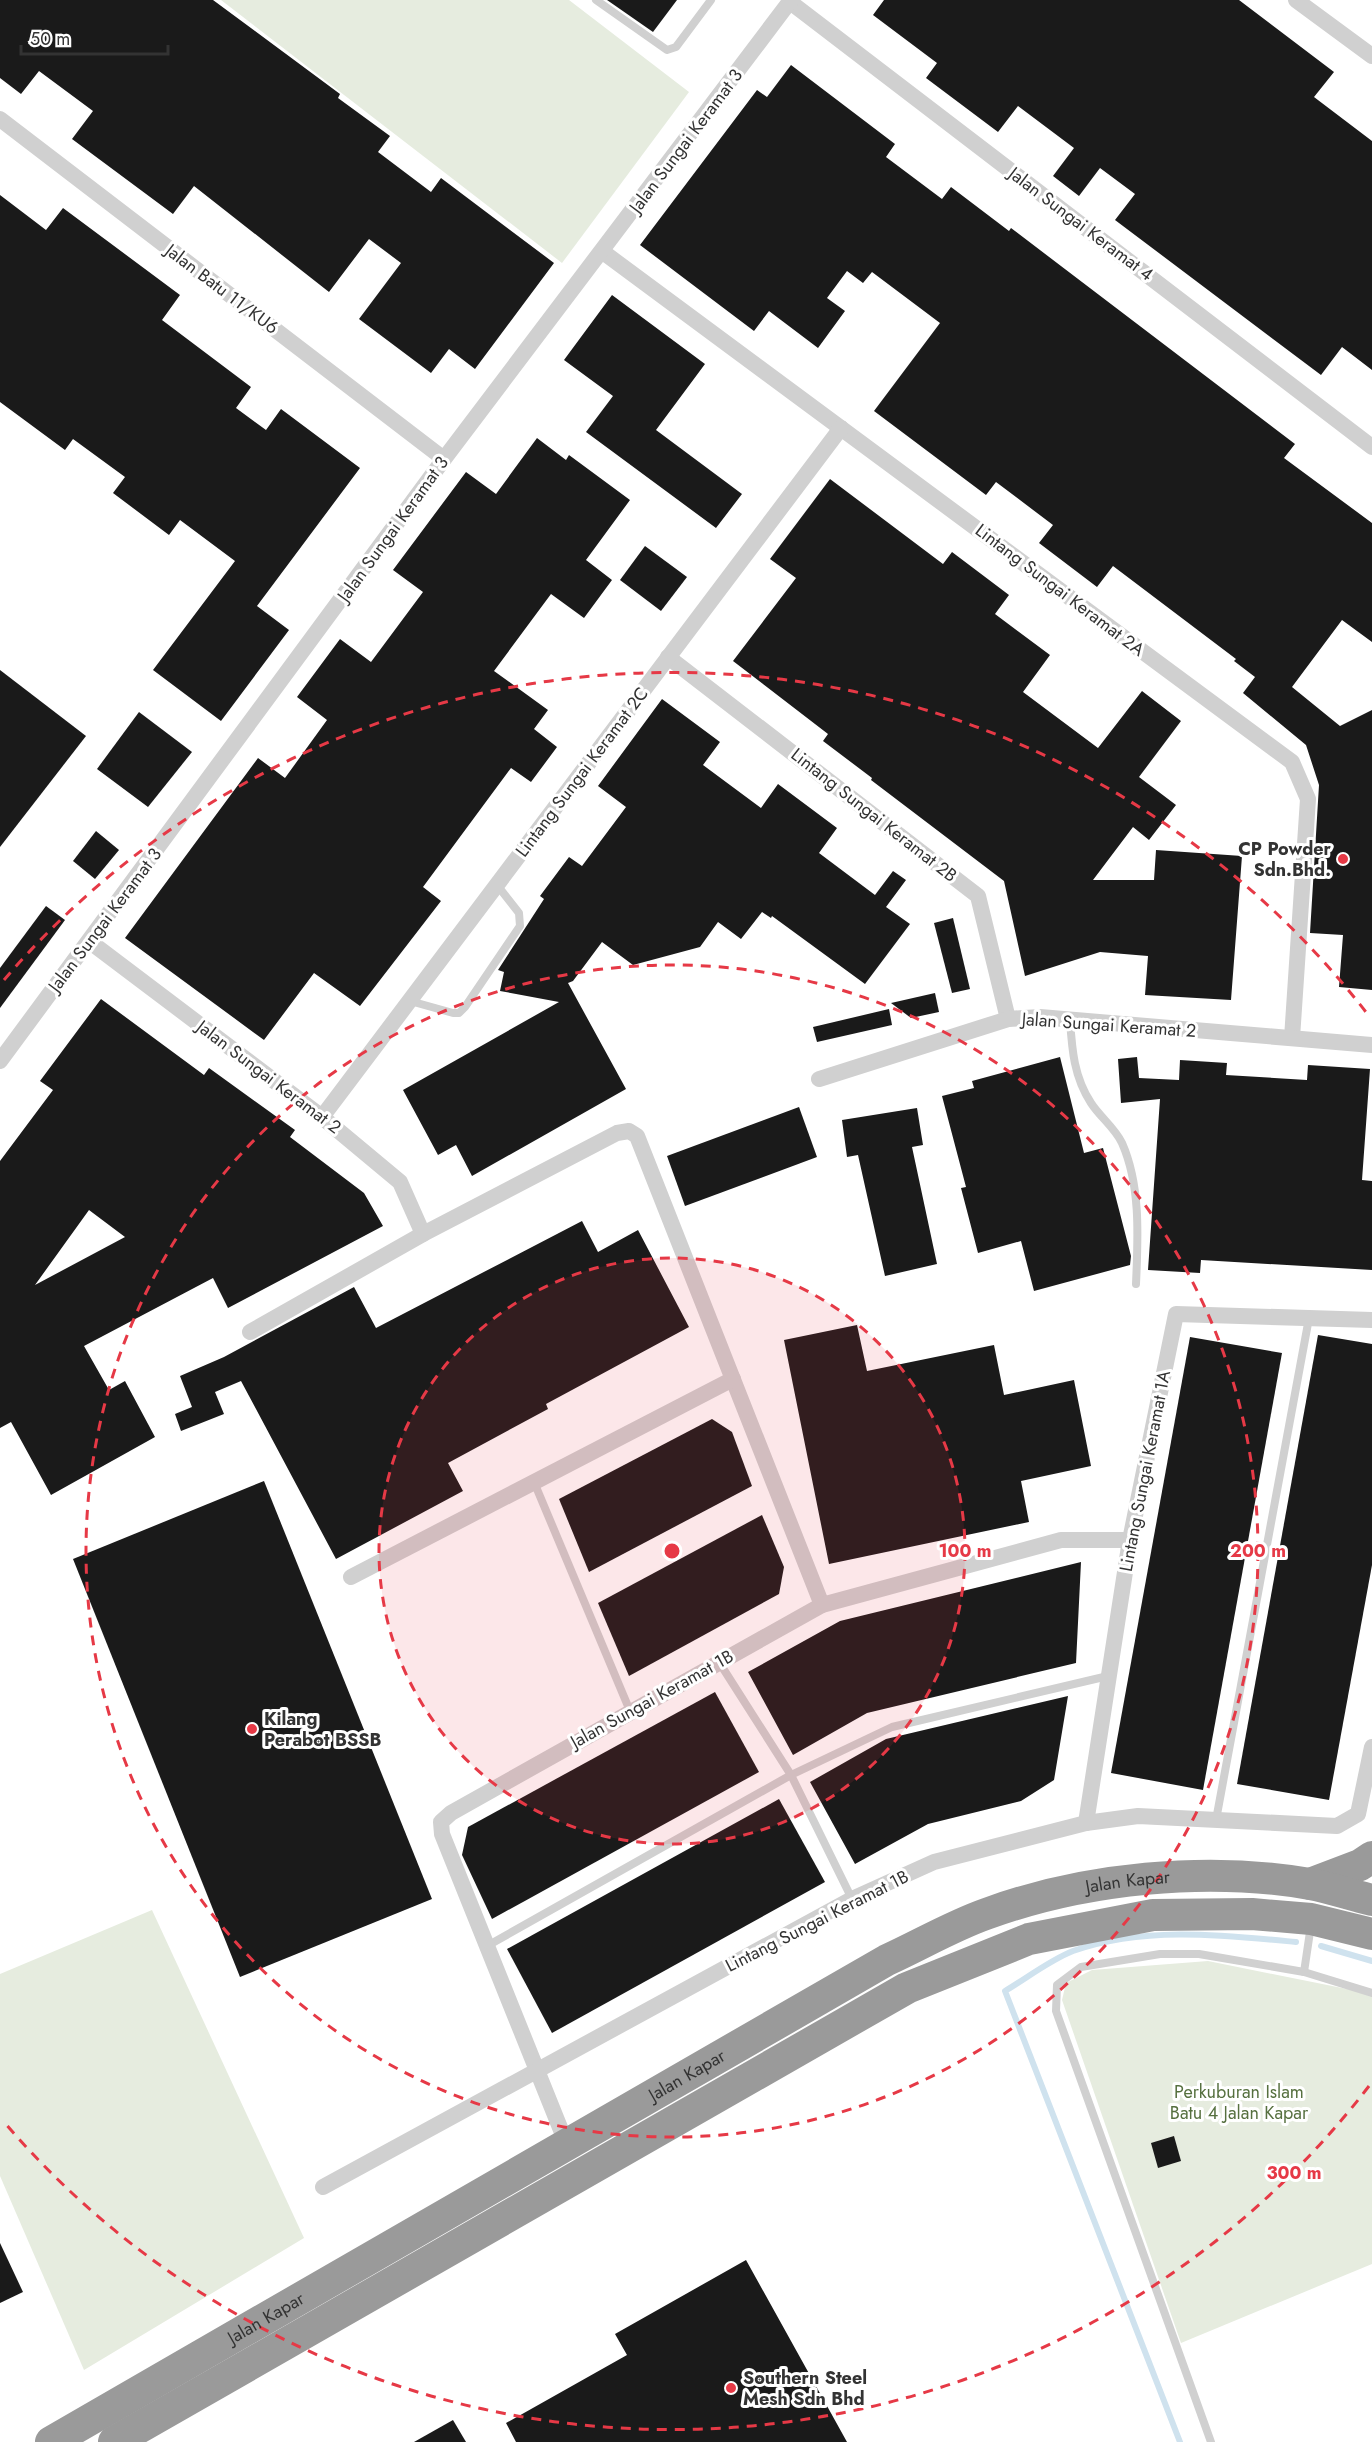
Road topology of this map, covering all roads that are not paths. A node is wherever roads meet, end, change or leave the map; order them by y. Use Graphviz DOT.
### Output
graph roads {
  1 [pos="596,0"];
  2 [pos="711,0"];
  3 [pos="1296,0"];
  4 [pos="791,1"];
  5 [pos="1372,56"];
  6 [pos="0,119"];
  7 [pos="603,252"];
  8 [pos="841,428"];
  9 [pos="1372,447"];
  10 [pos="444,459"];
  11 [pos="668,657"];
  12 [pos="496,885"];
  13 [pos="89,941"];
  14 [pos="410,1000"];
  15 [pos="1008,1019"];
  16 [pos="1070,1020"];
  17 [pos="1292,1038"];
  18 [pos="1372,1045"];
  19 [pos="0,1060"];
  20 [pos="819,1079"];
  21 [pos="322,1117"];
  22 [pos="423,1234"];
  23 [pos="1136,1284"];
  24 [pos="1310,1318"];
  25 [pos="1372,1320"];
  26 [pos="249,1332"];
  27 [pos="733,1379"];
  28 [pos="534,1482"];
  29 [pos="1130,1540"];
  30 [pos="351,1577"];
  31 [pos="822,1605"];
  32 [pos="719,1662"];
  33 [pos="1108,1676"];
  34 [pos="630,1711"];
  35 [pos="1372,1747"];
  36 [pos="791,1775"];
  37 [pos="1216,1820"];
  38 [pos="1086,1823"];
  39 [pos="1372,1857"];
  40 [pos="1311,1884"];
  41 [pos="852,1899"];
  42 [pos="1372,1900"];
  43 [pos="1311,1919"];
  44 [pos="1372,1934"];
  45 [pos="487,1946"];
  46 [pos="1304,1972"];
  47 [pos="1372,1993"];
  48 [pos="535,2070"];
  49 [pos="567,2145"];
  50 [pos="323,2187"];
  51 [pos="120,2441"];
  52 [pos="51,2442"];
  53 [pos="1211,2442"];
  1 -- 2 [label="lane"];
  3 -- 5 [label="street"];
  4 -- 7 [label="street, Jalan Sungai Keramat 3"];
  4 -- 9 [label="street, Jalan Sungai Keramat 4"];
  6 -- 10 [label="street, Jalan Batu 11/KU6"];
  7 -- 8 [label="street, Lintang Sungai Keramat 2A"];
  7 -- 10 [label="street, Jalan Sungai Keramat 3"];
  8 -- 11 [label="street, Lintang Sungai Keramat 2C"];
  8 -- 17 [label="street, Lintang Sungai Keramat 2A"];
  10 -- 13 [label="street, Jalan Sungai Keramat 3"];
  11 -- 12 [label="street, Lintang Sungai Keramat 2C"];
  11 -- 15 [label="street, Lintang Sungai Keramat 2B"];
  12 -- 14 [label="street, Lintang Sungai Keramat 2C"];
  12 -- 14 [label="lane"];
  13 -- 19 [label="street, Jalan Sungai Keramat 3"];
  13 -- 21 [label="street, Jalan Sungai Keramat 2"];
  14 -- 21 [label="street, Lintang Sungai Keramat 2C"];
  15 -- 16 [label="street, Jalan Sungai Keramat 2"];
  15 -- 20 [label="street, Jalan Sungai Keramat 2"];
  16 -- 17 [label="street, Jalan Sungai Keramat 2"];
  16 -- 23 [label="lane"];
  17 -- 18 [label="street, Jalan Sungai Keramat 2"];
  21 -- 22 [label="street, Jalan Sungai Keramat 2"];
  22 -- 26 [label="street"];
  22 -- 27 [label="street"];
  24 -- 25 [label="street, Lintang Sungai Keramat 1A"];
  24 -- 29 [label="street, Lintang Sungai Keramat 1A"];
  24 -- 37 [label="lane"];
  27 -- 28 [label="street"];
  27 -- 31 [label="street"];
  28 -- 30 [label="street"];
  28 -- 34 [label="lane"];
  29 -- 31 [label="street, Jalan Sungai Keramat 1B"];
  29 -- 33 [label="street, Lintang Sungai Keramat 1A"];
  31 -- 32 [label="street, Jalan Sungai Keramat 1B"];
  32 -- 34 [label="street, Jalan Sungai Keramat 1B"];
  32 -- 36 [label="lane"];
  33 -- 36 [label="lane"];
  33 -- 38 [label="street, Lintang Sungai Keramat 1A"];
  34 -- 45 [label="street, Jalan Sungai Keramat 1B"];
  35 -- 37 [label="street, Lintang Sungai Keramat 1B"];
  36 -- 41 [label="lane"];
  36 -- 45 [label="lane"];
  37 -- 38 [label="street, Lintang Sungai Keramat 1B"];
  38 -- 41 [label="street, Lintang Sungai Keramat 1B"];
  39 -- 40 [label="highway"];
  40 -- 42 [label="highway, Jalan Kapar"];
  40 -- 49 [label="highway, Jalan Kapar"];
  41 -- 48 [label="street, Lintang Sungai Keramat 1B"];
  43 -- 44 [label="highway, Jalan Kapar"];
  43 -- 46 [label="lane"];
  43 -- 51 [label="highway, Jalan Kapar"];
  45 -- 48 [label="street, Jalan Sungai Keramat 1B"];
  46 -- 47 [label="lane"];
  46 -- 53 [label="lane"];
  48 -- 49 [label="street, Jalan Sungai Keramat 1B"];
  48 -- 50 [label="street, Lintang Sungai Keramat 1B"];
  49 -- 52 [label="highway, Jalan Kapar"];
}
